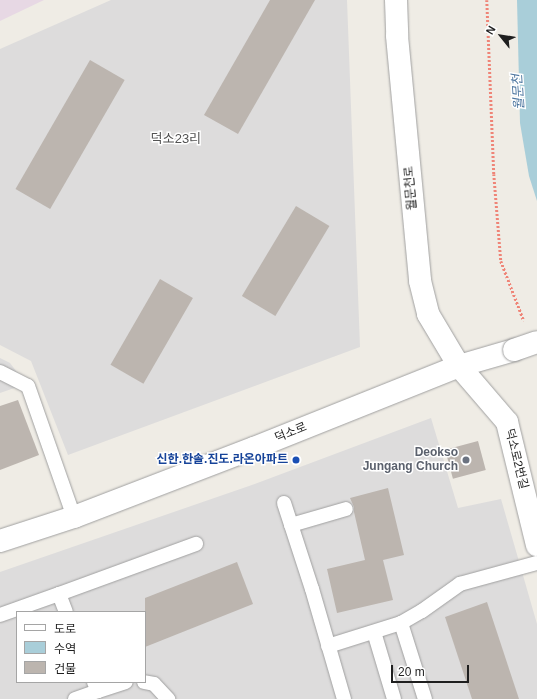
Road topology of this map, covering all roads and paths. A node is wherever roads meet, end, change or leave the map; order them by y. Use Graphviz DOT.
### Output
graph roads {
  1 [pos="396,0"];
  2 [pos="487,0"];
  3 [pos="531,335"];
  4 [pos="459,366"];
  5 [pos="0,372"];
  6 [pos="284,503"];
  7 [pos="346,509"];
  8 [pos="74,517"];
  9 [pos="291,525"];
  10 [pos="0,541"];
  11 [pos="196,544"];
  12 [pos="537,545"];
  13 [pos="537,563"];
  14 [pos="59,594"];
  15 [pos="66,611"];
  16 [pos="0,616"];
  17 [pos="401,623"];
  18 [pos="374,632"];
  19 [pos="328,646"];
  20 [pos="146,682"];
  21 [pos="120,683"];
  22 [pos="96,687"];
  23 [pos="75,699"];
  24 [pos="168,699"];
  25 [pos="344,699"];
  26 [pos="394,699"];
  27 [pos="425,699"];
  1 -- 4 [label="street, 월문천로"];
  2 -- 3 [label="path"];
  3 -- 4 [label="street, 덕소로, bridge"];
  4 -- 8 [label="street, 덕소로"];
  4 -- 12 [label="street, 덕소로2번길"];
  5 -- 8 [label="lane"];
  6 -- 9 [label="lane"];
  7 -- 9 [label="lane"];
  8 -- 10 [label="street, 덕소로"];
  9 -- 19 [label="lane"];
  11 -- 14 [label="lane"];
  13 -- 17 [label="lane"];
  14 -- 15 [label="lane"];
  14 -- 16 [label="lane"];
  17 -- 18 [label="lane"];
  17 -- 27 [label="lane"];
  18 -- 19 [label="lane"];
  18 -- 26 [label="lane"];
  19 -- 25 [label="lane"];
  20 -- 24 [label="lane"];
  21 -- 22 [label="lane"];
  22 -- 23 [label="lane"];
}
